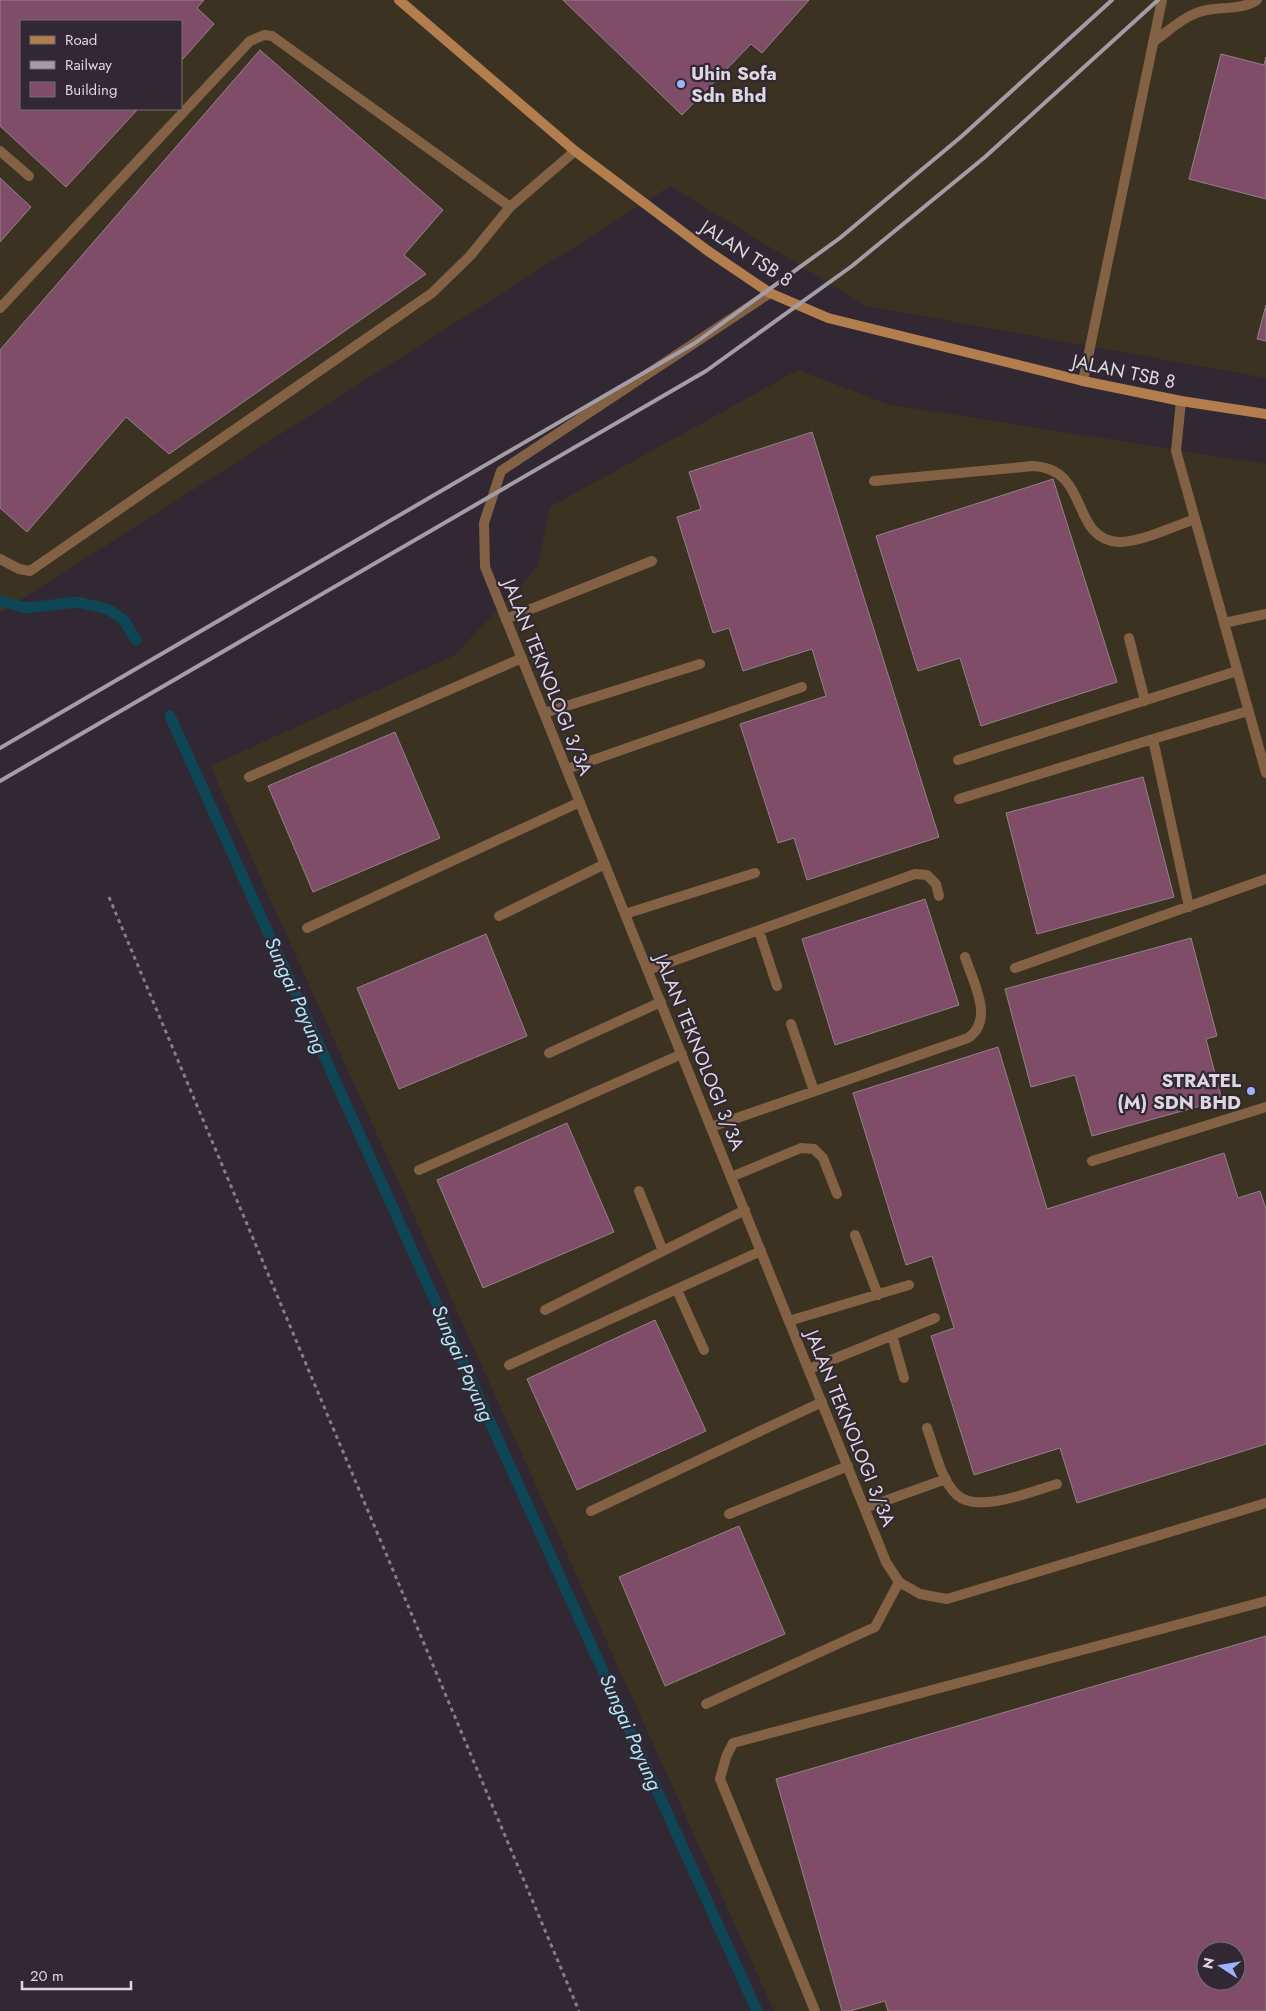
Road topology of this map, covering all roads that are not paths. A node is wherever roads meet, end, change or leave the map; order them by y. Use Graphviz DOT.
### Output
graph roads {
  1 [pos="398,0"];
  2 [pos="1162,0"];
  3 [pos="1257,0"];
  4 [pos="1153,42"];
  5 [pos="0,151"];
  6 [pos="575,151"];
  7 [pos="30,176"];
  8 [pos="510,207"];
  9 [pos="770,293"];
  10 [pos="0,308"];
  11 [pos="1083,381"];
  12 [pos="1181,401"];
  13 [pos="1266,414"];
  14 [pos="874,481"];
  15 [pos="1195,519"];
  16 [pos="0,559"];
  17 [pos="652,561"];
  18 [pos="1266,614"];
  19 [pos="506,619"];
  20 [pos="1224,623"];
  21 [pos="1129,638"];
  22 [pos="522,658"];
  23 [pos="700,664"];
  24 [pos="1237,671"];
  25 [pos="802,687"];
  26 [pos="1145,700"];
  27 [pos="1248,711"];
  28 [pos="544,712"];
  29 [pos="1153,739"];
  30 [pos="958,760"];
  31 [pos="567,769"];
  32 [pos="1266,773"];
  33 [pos="250,777"];
  34 [pos="960,799"];
  35 [pos="580,802"];
  36 [pos="605,864"];
  37 [pos="756,873"];
  38 [pos="1266,879"];
  39 [pos="939,896"];
  40 [pos="1189,907"];
  41 [pos="625,914"];
  42 [pos="499,916"];
  43 [pos="307,928"];
  44 [pos="759,931"];
  45 [pos="965,957"];
  46 [pos="1014,968"];
  47 [pos="648,970"];
  48 [pos="777,986"];
  49 [pos="661,1002"];
  50 [pos="791,1024"];
  51 [pos="548,1053"];
  52 [pos="682,1054"];
  53 [pos="814,1090"];
  54 [pos="1266,1107"];
  55 [pos="711,1127"];
  56 [pos="1092,1161"];
  57 [pos="419,1170"];
  58 [pos="731,1177"];
  59 [pos="639,1190"];
  60 [pos="837,1194"];
  61 [pos="745,1210"];
  62 [pos="855,1235"];
  63 [pos="663,1251"];
  64 [pos="761,1251"];
  65 [pos="909,1285"];
  66 [pos="677,1290"];
  67 [pos="878,1295"];
  68 [pos="545,1310"];
  69 [pos="935,1318"];
  70 [pos="789,1321"];
  71 [pos="892,1335"];
  72 [pos="704,1350"];
  73 [pos="508,1365"];
  74 [pos="809,1369"];
  75 [pos="904,1378"];
  76 [pos="822,1402"];
  77 [pos="927,1428"];
  78 [pos="848,1466"];
  79 [pos="946,1479"];
  80 [pos="1057,1484"];
  81 [pos="1266,1503"];
  82 [pos="865,1508"];
  83 [pos="592,1511"];
  84 [pos="729,1514"];
  85 [pos="899,1582"];
  86 [pos="1266,1601"];
  87 [pos="706,1704"];
  88 [pos="815,2011"];
  1 -- 6 [label="street, JALAN TSB 8"];
  2 -- 4 [label="street"];
  3 -- 4 [label="street"];
  4 -- 11 [label="street"];
  5 -- 7 [label="street"];
  6 -- 8 [label="street"];
  6 -- 9 [label="street, JALAN TSB 8"];
  8 -- 10 [label="street"];
  8 -- 16 [label="street"];
  9 -- 11 [label="street, JALAN TSB 8"];
  9 -- 19 [label="street, JALAN TEKNOLOGI 3/3A"];
  11 -- 12 [label="street, JALAN TSB 8"];
  12 -- 13 [label="street, JALAN TSB 8"];
  12 -- 15 [label="street"];
  14 -- 15 [label="street"];
  15 -- 20 [label="street"];
  17 -- 19 [label="street"];
  18 -- 20 [label="street"];
  19 -- 22 [label="street, JALAN TEKNOLOGI 3/3A"];
  20 -- 24 [label="street"];
  21 -- 26 [label="street"];
  22 -- 28 [label="street, JALAN TEKNOLOGI 3/3A"];
  22 -- 33 [label="street"];
  23 -- 28 [label="street"];
  24 -- 26 [label="street"];
  24 -- 27 [label="street"];
  25 -- 31 [label="street"];
  26 -- 30 [label="street"];
  27 -- 29 [label="street"];
  27 -- 32 [label="street"];
  28 -- 31 [label="street, JALAN TEKNOLOGI 3/3A"];
  29 -- 34 [label="street"];
  29 -- 40 [label="street"];
  31 -- 35 [label="street, JALAN TEKNOLOGI 3/3A"];
  35 -- 36 [label="street, JALAN TEKNOLOGI 3/3A"];
  35 -- 43 [label="street"];
  36 -- 41 [label="street, JALAN TEKNOLOGI 3/3A"];
  36 -- 42 [label="street"];
  37 -- 41 [label="street"];
  38 -- 40 [label="street"];
  39 -- 44 [label="street"];
  40 -- 46 [label="street"];
  41 -- 47 [label="street, JALAN TEKNOLOGI 3/3A"];
  44 -- 47 [label="street"];
  44 -- 48 [label="street"];
  45 -- 53 [label="street"];
  47 -- 49 [label="street, JALAN TEKNOLOGI 3/3A"];
  49 -- 51 [label="street"];
  49 -- 52 [label="street, JALAN TEKNOLOGI 3/3A"];
  50 -- 53 [label="street"];
  52 -- 55 [label="street, JALAN TEKNOLOGI 3/3A"];
  52 -- 57 [label="street"];
  53 -- 55 [label="street"];
  54 -- 56 [label="street"];
  55 -- 58 [label="street, JALAN TEKNOLOGI 3/3A"];
  58 -- 60 [label="street"];
  58 -- 61 [label="street, JALAN TEKNOLOGI 3/3A"];
  59 -- 63 [label="street"];
  61 -- 63 [label="street"];
  61 -- 64 [label="street, JALAN TEKNOLOGI 3/3A"];
  62 -- 67 [label="street"];
  63 -- 68 [label="street"];
  64 -- 66 [label="street"];
  64 -- 70 [label="street, JALAN TEKNOLOGI 3/3A"];
  65 -- 67 [label="street"];
  66 -- 72 [label="street"];
  66 -- 73 [label="street"];
  67 -- 70 [label="street"];
  69 -- 71 [label="street"];
  70 -- 74 [label="street, JALAN TEKNOLOGI 3/3A"];
  71 -- 74 [label="street"];
  71 -- 75 [label="street"];
  74 -- 76 [label="street, JALAN TEKNOLOGI 3/3A"];
  76 -- 78 [label="street, JALAN TEKNOLOGI 3/3A"];
  76 -- 83 [label="street"];
  77 -- 79 [label="street"];
  78 -- 82 [label="street, JALAN TEKNOLOGI 3/3A"];
  78 -- 84 [label="street"];
  79 -- 80 [label="street"];
  79 -- 82 [label="street"];
  81 -- 85 [label="street, JALAN TEKNOLOGI 3/3A"];
  82 -- 85 [label="street, JALAN TEKNOLOGI 3/3A"];
  85 -- 87 [label="street"];
  86 -- 88 [label="street"];
}
